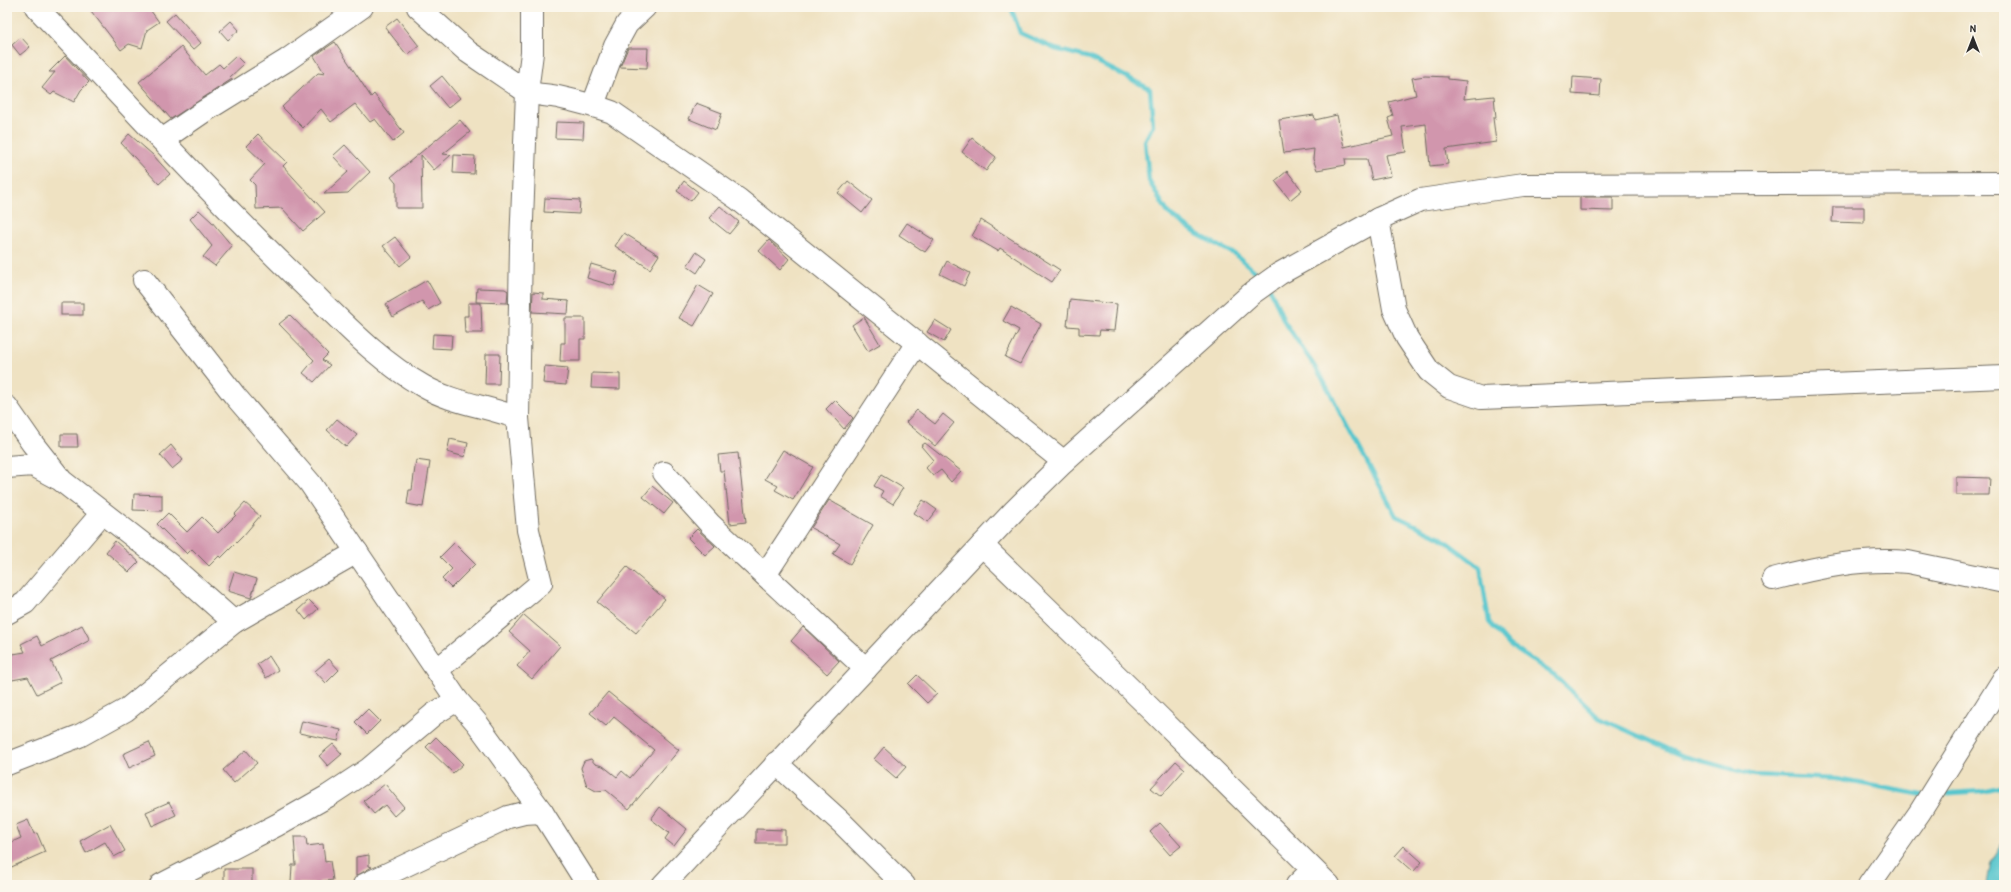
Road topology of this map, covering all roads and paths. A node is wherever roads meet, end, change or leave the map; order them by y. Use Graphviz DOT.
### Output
graph roads {
  1 [pos="36,7"];
  2 [pos="362,7"];
  3 [pos="418,7"];
  4 [pos="532,7"];
  5 [pos="645,7"];
  6 [pos="527,92"];
  7 [pos="594,105"];
  8 [pos="162,140"];
  9 [pos="2004,183"];
  10 [pos="1378,219"];
  11 [pos="144,280"];
  12 [pos="916,343"];
  13 [pos="2004,377"];
  14 [pos="7,407"];
  15 [pos="518,418"];
  16 [pos="1064,462"];
  17 [pos="7,467"];
  18 [pos="664,473"];
  19 [pos="62,481"];
  20 [pos="102,513"];
  21 [pos="982,545"];
  22 [pos="356,552"];
  23 [pos="765,575"];
  24 [pos="1773,579"];
  25 [pos="2004,582"];
  26 [pos="7,613"];
  27 [pos="234,622"];
  28 [pos="866,669"];
  29 [pos="437,670"];
  30 [pos="2004,678"];
  31 [pos="457,700"];
  32 [pos="776,763"];
  33 [pos="7,764"];
  34 [pos="542,812"];
  35 [pos="1312,870"];
  36 [pos="161,885"];
  37 [pos="364,885"];
  38 [pos="588,885"];
  39 [pos="663,885"];
  40 [pos="904,885"];
  41 [pos="1297,885"];
  42 [pos="1329,885"];
  43 [pos="1869,885"];
  1 -- 8 [label="street"];
  2 -- 8 [label="street"];
  3 -- 6 [label="street"];
  4 -- 6 [label="street"];
  5 -- 7 [label="street"];
  6 -- 7 [label="street"];
  6 -- 15 [label="street"];
  7 -- 12 [label="street"];
  8 -- 15 [label="street"];
  9 -- 10 [label="street"];
  10 -- 13 [label="street"];
  10 -- 16 [label="street"];
  11 -- 22 [label="street"];
  12 -- 16 [label="street"];
  12 -- 23 [label="street"];
  14 -- 19 [label="street"];
  15 -- 29 [label="street"];
  16 -- 21 [label="street"];
  17 -- 19 [label="street"];
  18 -- 23 [label="street"];
  19 -- 20 [label="street"];
  20 -- 26 [label="street"];
  20 -- 27 [label="street"];
  21 -- 28 [label="street"];
  21 -- 35 [label="street"];
  22 -- 27 [label="street"];
  22 -- 29 [label="street"];
  23 -- 28 [label="street"];
  24 -- 25 [label="street"];
  27 -- 33 [label="street"];
  28 -- 32 [label="street"];
  29 -- 31 [label="street"];
  30 -- 43 [label="street"];
  31 -- 34 [label="street"];
  31 -- 36 [label="street"];
  32 -- 39 [label="street"];
  32 -- 40 [label="street"];
  34 -- 37 [label="street"];
  34 -- 38 [label="street"];
  35 -- 41 [label="street"];
  35 -- 42 [label="street"];
}
